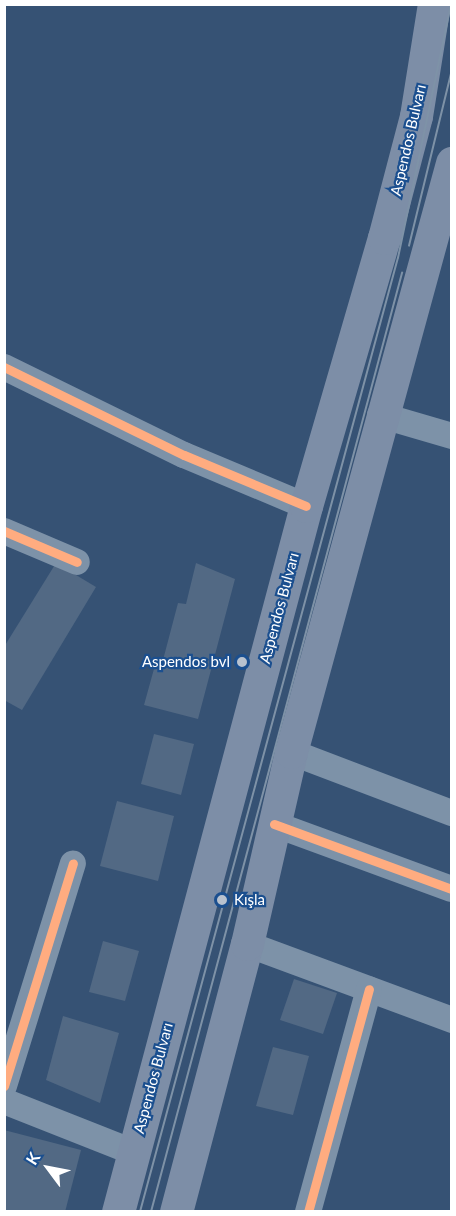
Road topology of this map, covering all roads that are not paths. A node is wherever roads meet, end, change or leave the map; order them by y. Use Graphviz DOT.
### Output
graph roads {
  1 [pos="434,4"];
  2 [pos="452,163"];
  3 [pos="4,367"];
  4 [pos="380,415"];
  5 [pos="452,436"];
  6 [pos="306,506"];
  7 [pos="4,531"];
  8 [pos="77,562"];
  9 [pos="291,752"];
  10 [pos="452,813"];
  11 [pos="274,824"];
  12 [pos="73,863"];
  13 [pos="452,889"];
  14 [pos="247,944"];
  15 [pos="369,989"];
  16 [pos="452,1020"];
  17 [pos="4,1086"];
  18 [pos="4,1101"];
  19 [pos="133,1152"];
  20 [pos="118,1212"];
  21 [pos="176,1212"];
  22 [pos="309,1212"];
  1 -- 6 [label="main road, Aspendos Bulvarı"];
  2 -- 4 [label="main road"];
  3 -- 6 [label="street"];
  4 -- 5 [label="street"];
  4 -- 9 [label="main road"];
  6 -- 19 [label="main road, Aspendos Bulvarı"];
  7 -- 8 [label="street"];
  9 -- 10 [label="street"];
  9 -- 11 [label="main road"];
  11 -- 13 [label="street"];
  11 -- 14 [label="main road"];
  12 -- 17 [label="street"];
  14 -- 15 [label="street"];
  14 -- 21 [label="main road"];
  15 -- 16 [label="street"];
  15 -- 22 [label="street"];
  18 -- 19 [label="street"];
  19 -- 20 [label="main road, Aspendos Bulvarı"];
}
